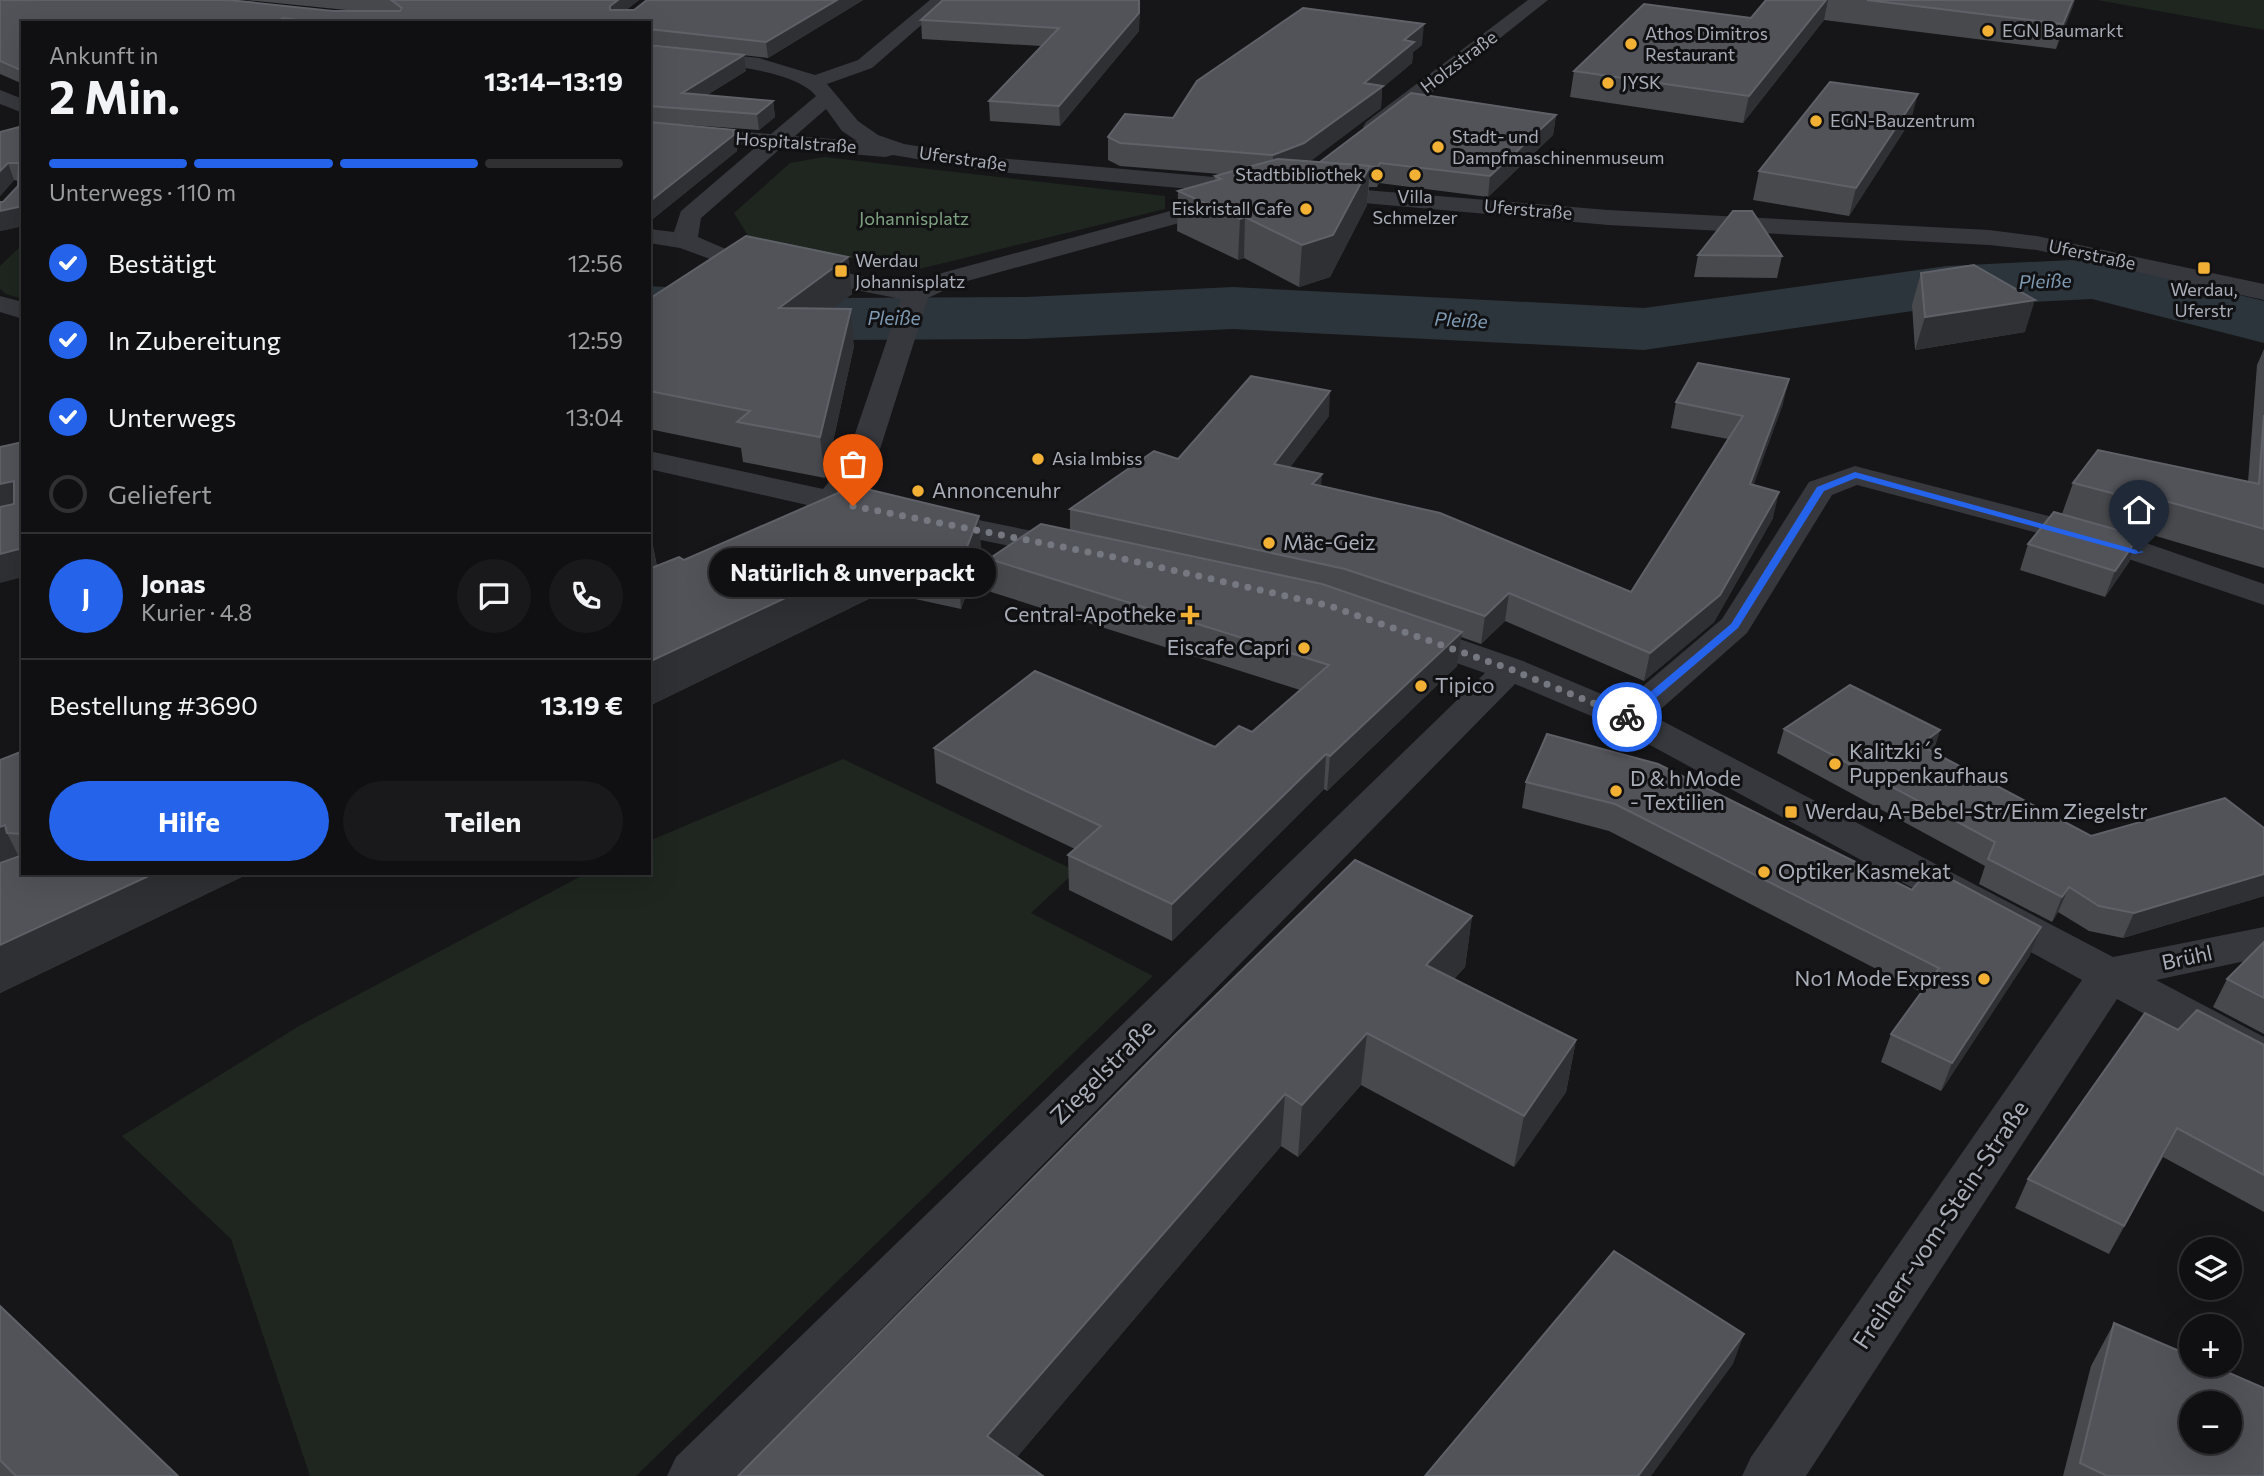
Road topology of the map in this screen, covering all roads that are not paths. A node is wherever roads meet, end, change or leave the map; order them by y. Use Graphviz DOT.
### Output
graph roads {
  1 [pos="941,0"];
  2 [pos="1539,0"];
  3 [pos="651,52"];
  4 [pos="820,90"];
  5 [pos="0,96"];
  6 [pos="21,106"];
  7 [pos="651,130"];
  8 [pos="776,143"];
  9 [pos="1353,143"];
  10 [pos="901,150"];
  11 [pos="1100,151"];
  12 [pos="1084,172"];
  13 [pos="1293,182"];
  14 [pos="651,236"];
  15 [pos="685,241"];
  16 [pos="2264,292"];
  17 [pos="914,299"];
  18 [pos="0,304"];
  19 [pos="21,310"];
  20 [pos="651,460"];
  21 [pos="830,501"];
  22 [pos="789,536"];
  23 [pos="1110,556"];
  24 [pos="2264,595"];
  25 [pos="1381,624"];
  26 [pos="1510,669"];
  27 [pos="1628,718"];
  28 [pos="2264,942"];
  29 [pos="2110,974"];
  30 [pos="2264,1058"];
  31 [pos="697,1476"];
  32 [pos="1772,1476"];
  1 -- 4 [label="street"];
  2 -- 9 [label="street, Holzstraße"];
  3 -- 4 [label="street"];
  4 -- 8 [label="street"];
  4 -- 10 [label="street, Uferstraße"];
  5 -- 6 [label="street"];
  7 -- 8 [label="street, Hospitalstraße"];
  8 -- 10 [label="street, Hospitalstraße"];
  8 -- 15 [label="street"];
  10 -- 12 [label="street, Uferstraße"];
  11 -- 12 [label="street"];
  12 -- 13 [label="street, Uferstraße"];
  13 -- 16 [label="street, Uferstraße"];
  13 -- 17 [label="street"];
  14 -- 15 [label="street"];
  15 -- 17 [label="street"];
  17 -- 21 [label="street"];
  18 -- 19 [label="street"];
  20 -- 21 [label="street"];
  21 -- 22 [label="street"];
  21 -- 23 [label="street"];
  24 -- 27 [label="street"];
  25 -- 26 [label="street"];
  26 -- 27 [label="street"];
  26 -- 31 [label="street, Ziegelstraße"];
  27 -- 29 [label="street"];
  28 -- 29 [label="street, Brühl"];
  29 -- 30 [label="street"];
  29 -- 32 [label="street, Freiherr-vom-Stein-Straße"];
}
